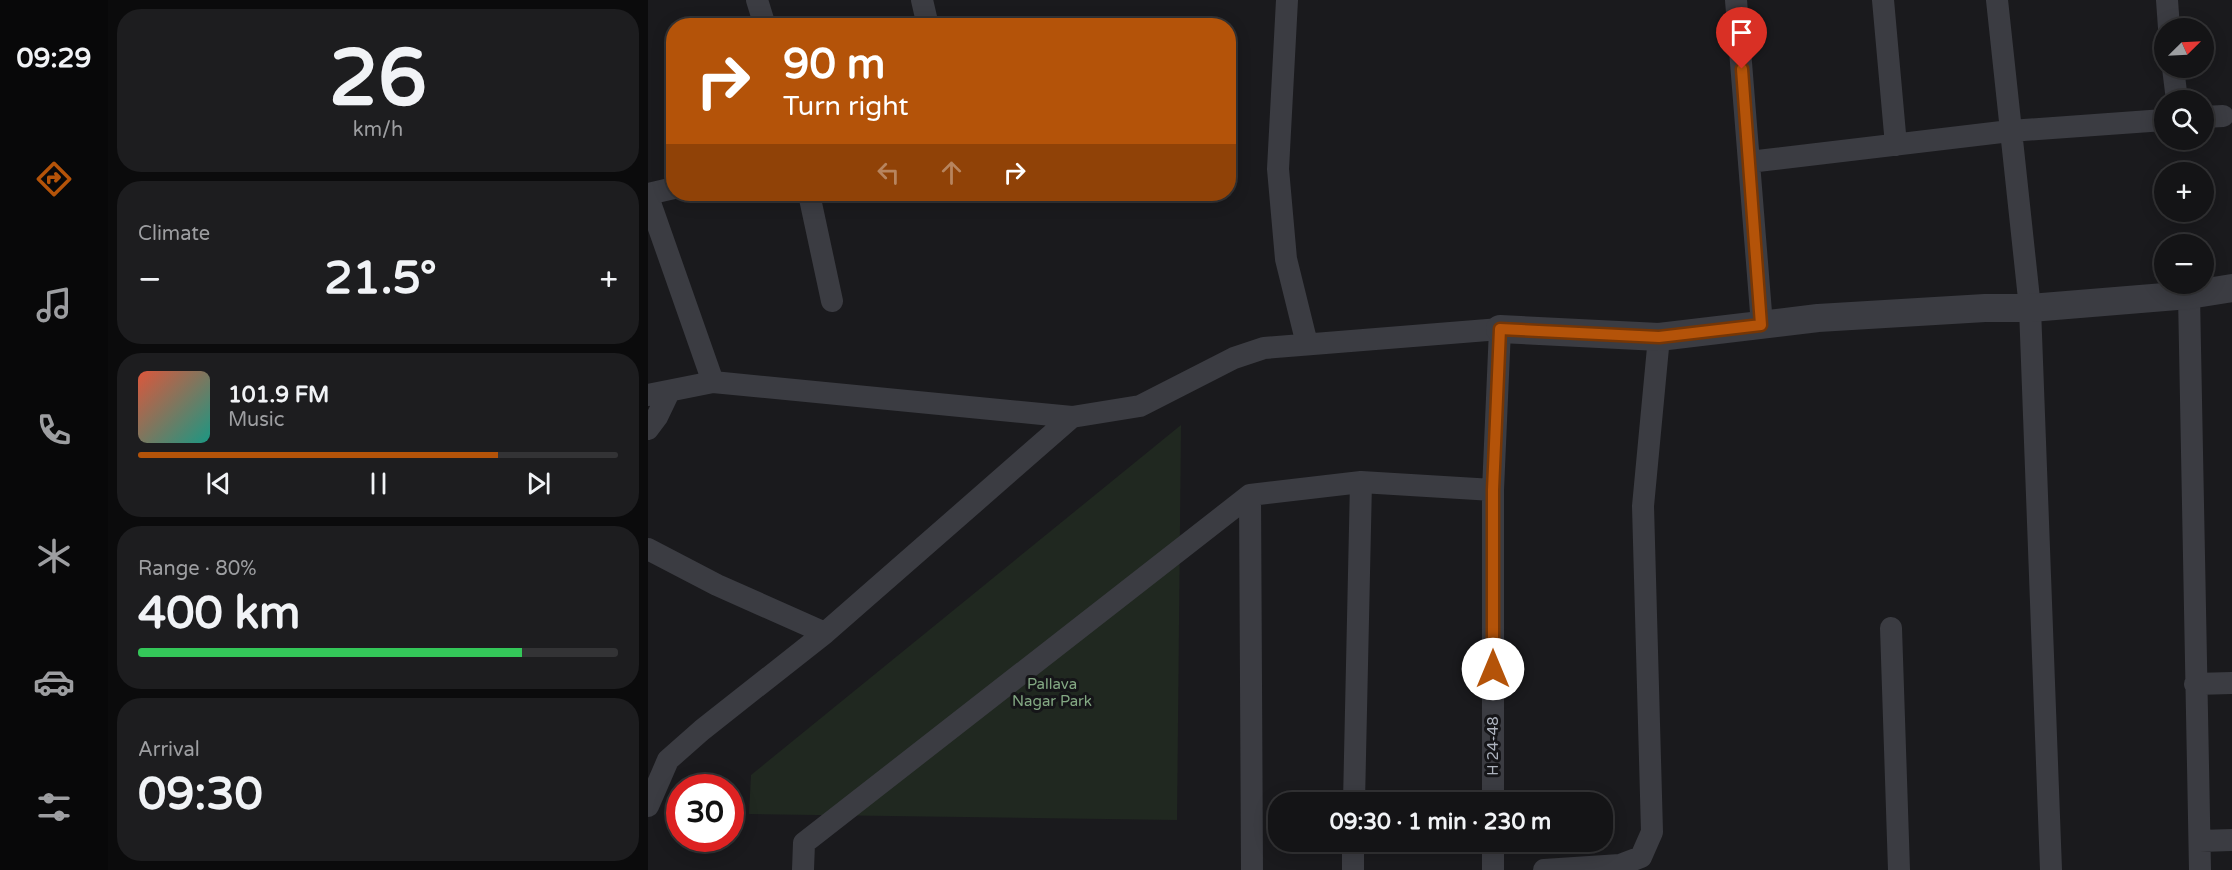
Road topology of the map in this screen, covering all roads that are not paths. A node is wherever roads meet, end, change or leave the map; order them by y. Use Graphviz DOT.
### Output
graph roads {
  1 [pos="758,0"];
  2 [pos="922,0"];
  3 [pos="1287,0"];
  4 [pos="1736,0"];
  5 [pos="1883,0"];
  6 [pos="1997,0"];
  7 [pos="2167,0"];
  8 [pos="763,18"];
  9 [pos="926,18"];
  10 [pos="2168,18"];
  11 [pos="2154,121"];
  12 [pos="2010,131"];
  13 [pos="1896,145"];
  14 [pos="1749,162"];
  15 [pos="666,190"];
  16 [pos="648,196"];
  17 [pos="811,201"];
  18 [pos="2232,288"];
  19 [pos="2189,295"];
  20 [pos="832,301"];
  21 [pos="2030,308"];
  22 [pos="1761,325"];
  23 [pos="1500,329"];
  24 [pos="1659,337"];
  25 [pos="1307,344"];
  26 [pos="713,382"];
  27 [pos="659,394"];
  28 [pos="1072,417"];
  29 [pos="652,423"];
  30 [pos="1361,482"];
  31 [pos="1493,490"];
  32 [pos="1250,495"];
  33 [pos="648,549"];
  34 [pos="1891,628"];
  35 [pos="825,633"];
  36 [pos="2232,683"];
  37 [pos="2195,684"];
  38 [pos="658,757"];
  39 [pos="1354,792"];
  40 [pos="1493,792"];
  41 [pos="648,806"];
  42 [pos="2232,840"];
  43 [pos="2199,841"];
  44 [pos="1353,852"];
  45 [pos="1493,852"];
  46 [pos="803,870"];
  47 [pos="1252,870"];
  48 [pos="1353,870"];
  49 [pos="1493,870"];
  50 [pos="1544,870"];
  51 [pos="1899,870"];
  52 [pos="2051,870"];
  53 [pos="2200,870"];
  1 -- 8 [label="street"];
  2 -- 9 [label="street"];
  3 -- 25 [label="street"];
  4 -- 14 [label="street"];
  5 -- 13 [label="street"];
  6 -- 12 [label="street"];
  7 -- 10 [label="street"];
  11 -- 12 [label="street"];
  12 -- 13 [label="street"];
  12 -- 21 [label="street"];
  13 -- 14 [label="street"];
  14 -- 22 [label="street"];
  15 -- 16 [label="street"];
  16 -- 26 [label="street"];
  17 -- 20 [label="street"];
  18 -- 19 [label="street"];
  19 -- 21 [label="street"];
  19 -- 37 [label="street"];
  21 -- 22 [label="street"];
  21 -- 52 [label="street"];
  22 -- 24 [label="street"];
  23 -- 24 [label="street"];
  23 -- 25 [label="street"];
  23 -- 31 [label="street, H 24-48"];
  24 -- 50 [label="street"];
  25 -- 28 [label="street"];
  26 -- 27 [label="street"];
  26 -- 28 [label="street"];
  27 -- 29 [label="street"];
  28 -- 35 [label="street"];
  30 -- 31 [label="street"];
  30 -- 32 [label="street"];
  30 -- 39 [label="street"];
  31 -- 40 [label="street, H 24-48"];
  32 -- 46 [label="street"];
  32 -- 47 [label="street"];
  33 -- 35 [label="street"];
  34 -- 51 [label="street"];
  35 -- 38 [label="street"];
  36 -- 37 [label="street"];
  37 -- 43 [label="street"];
  38 -- 41 [label="street"];
  42 -- 43 [label="street"];
  43 -- 53 [label="street"];
  44 -- 48 [label="street"];
  45 -- 49 [label="street"];
}
